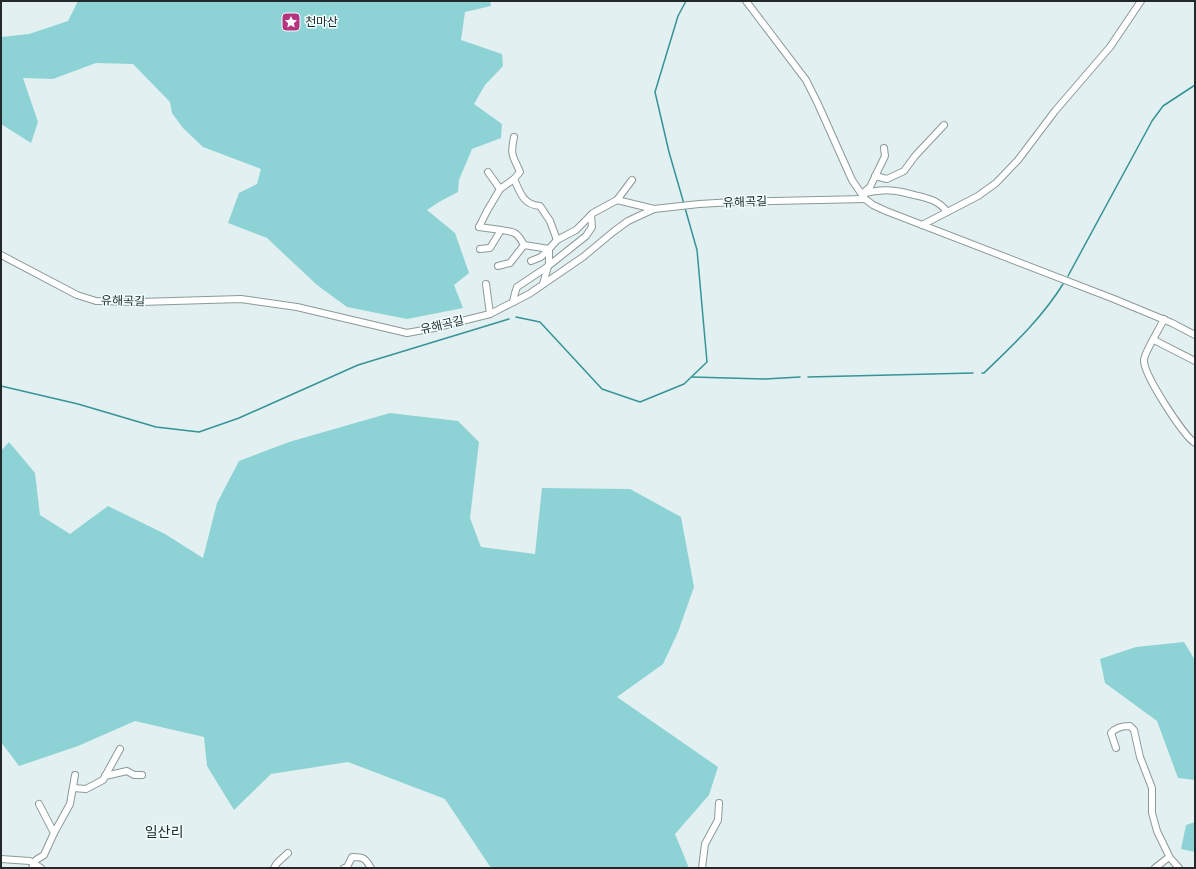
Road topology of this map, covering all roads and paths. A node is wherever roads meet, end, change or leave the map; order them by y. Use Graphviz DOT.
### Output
graph roads {
  1 [pos="746,1"];
  2 [pos="1141,1"];
  3 [pos="944,125"];
  4 [pos="514,137"];
  5 [pos="884,148"];
  6 [pos="488,172"];
  7 [pos="875,176"];
  8 [pos="514,179"];
  9 [pos="632,180"];
  10 [pos="500,189"];
  11 [pos="863,196"];
  12 [pos="617,200"];
  13 [pos="654,209"];
  14 [pos="947,212"];
  15 [pos="591,215"];
  16 [pos="922,225"];
  17 [pos="501,230"];
  18 [pos="557,240"];
  19 [pos="524,245"];
  20 [pos="480,249"];
  21 [pos="549,249"];
  22 [pos="1,255"];
  23 [pos="531,261"];
  24 [pos="498,266"];
  25 [pos="547,267"];
  26 [pos="486,284"];
  27 [pos="543,284"];
  28 [pos="513,302"];
  29 [pos="490,314"];
  30 [pos="1164,319"];
  31 [pos="1195,335"];
  32 [pos="1154,340"];
  33 [pos="1195,361"];
  34 [pos="1195,442"];
  35 [pos="1116,748"];
  36 [pos="120,749"];
  37 [pos="75,775"];
  38 [pos="142,775"];
  39 [pos="105,776"];
  40 [pos="73,788"];
  41 [pos="719,803"];
  42 [pos="39,804"];
  43 [pos="54,834"];
  44 [pos="288,853"];
  45 [pos="1169,857"];
  46 [pos="1,859"];
  47 [pos="33,866"];
  48 [pos="41,868"];
  49 [pos="274,868"];
  50 [pos="347,868"];
  51 [pos="371,868"];
  52 [pos="702,868"];
  53 [pos="1155,868"];
  54 [pos="1179,868"];
  1 -- 11 [label="street"];
  2 -- 14 [label="street"];
  3 -- 7 [label="street"];
  4 -- 8 [label="street"];
  5 -- 7 [label="street"];
  6 -- 10 [label="street"];
  7 -- 11 [label="street"];
  8 -- 10 [label="street"];
  8 -- 18 [label="street"];
  9 -- 12 [label="street"];
  10 -- 17 [label="street"];
  11 -- 13 [label="street, 유해곡길"];
  11 -- 14 [label="street, 유해곡길"];
  11 -- 16 [label="street"];
  12 -- 13 [label="street"];
  12 -- 15 [label="street"];
  13 -- 27 [label="street, 유해곡길"];
  14 -- 16 [label="street"];
  15 -- 18 [label="street"];
  15 -- 25 [label="street"];
  16 -- 30 [label="street"];
  17 -- 19 [label="street"];
  17 -- 20 [label="street"];
  18 -- 21 [label="street"];
  19 -- 21 [label="street"];
  19 -- 24 [label="street"];
  21 -- 23 [label="street"];
  21 -- 25 [label="street"];
  22 -- 29 [label="street, 유해곡길"];
  25 -- 27 [label="street"];
  25 -- 28 [label="street"];
  26 -- 29 [label="street"];
  27 -- 28 [label="street, 유해곡길"];
  28 -- 29 [label="street, 유해곡길"];
  30 -- 31 [label="street"];
  30 -- 32 [label="street"];
  32 -- 33 [label="street"];
  32 -- 34 [label="street"];
  35 -- 45 [label="street"];
  36 -- 39 [label="street"];
  37 -- 40 [label="street"];
  38 -- 39 [label="street"];
  39 -- 40 [label="street"];
  40 -- 43 [label="street"];
  41 -- 52 [label="street"];
  42 -- 43 [label="street"];
  43 -- 47 [label="street"];
  44 -- 49 [label="street"];
  45 -- 53 [label="street"];
  45 -- 54 [label="street"];
  46 -- 47 [label="street"];
  47 -- 48 [label="street"];
  50 -- 51 [label="street"];
}
